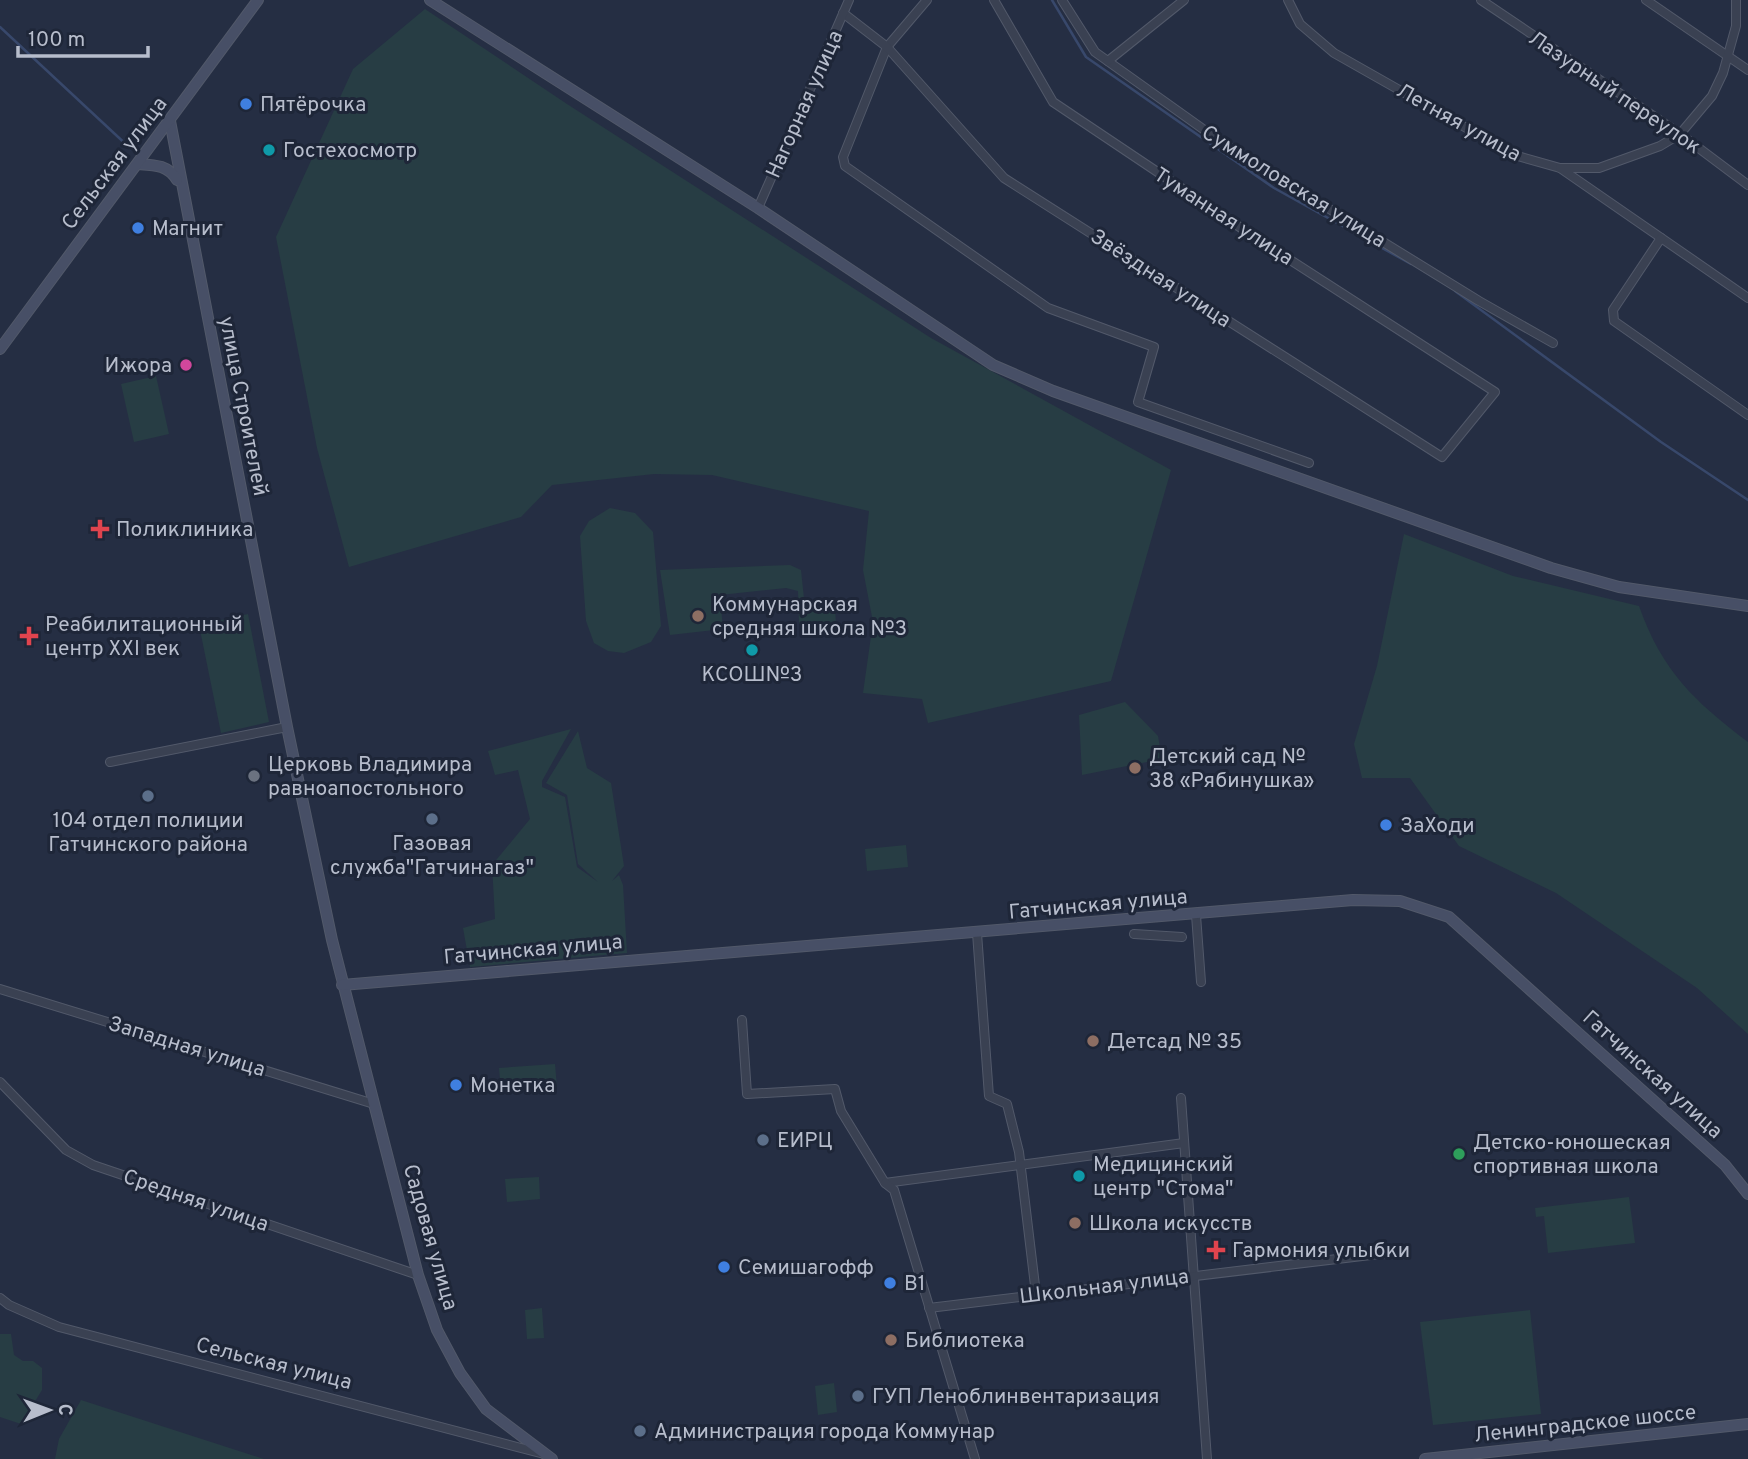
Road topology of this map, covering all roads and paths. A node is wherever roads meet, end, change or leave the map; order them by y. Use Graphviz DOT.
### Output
graph roads {
  1 [pos="258,0"];
  2 [pos="430,0"];
  3 [pos="849,0"];
  4 [pos="927,0"];
  5 [pos="994,0"];
  6 [pos="1062,0"];
  7 [pos="1184,0"];
  8 [pos="1288,0"];
  9 [pos="1481,0"];
  10 [pos="1646,0"];
  11 [pos="1736,0"];
  12 [pos="844,13"];
  13 [pos="887,47"];
  14 [pos="1729,57"];
  15 [pos="1108,61"];
  16 [pos="1748,70"];
  17 [pos="170,121"];
  18 [pos="1680,134"];
  19 [pos="138,164"];
  20 [pos="1560,168"];
  21 [pos="1748,185"];
  22 [pos="180,186"];
  23 [pos="758,208"];
  24 [pos="1661,239"];
  25 [pos="1748,298"];
  26 [pos="1553,342"];
  27 [pos="0,349"];
  28 [pos="1495,392"];
  29 [pos="1748,415"];
  30 [pos="1309,463"];
  31 [pos="1748,606"];
  32 [pos="287,727"];
  33 [pos="110,762"];
  34 [pos="1196,915"];
  35 [pos="977,933"];
  36 [pos="1134,934"];
  37 [pos="1182,937"];
  38 [pos="1201,982"];
  39 [pos="342,985"];
  40 [pos="0,989"];
  41 [pos="742,1020"];
  42 [pos="0,1082"];
  43 [pos="1181,1098"];
  44 [pos="374,1104"];
  45 [pos="1184,1143"];
  46 [pos="1020,1163"];
  47 [pos="885,1183"];
  48 [pos="1748,1194"];
  49 [pos="1405,1251"];
  50 [pos="418,1275"];
  51 [pos="1195,1276"];
  52 [pos="1036,1294"];
  53 [pos="0,1298"];
  54 [pos="929,1308"];
  55 [pos="1748,1424"];
  56 [pos="548,1456"];
  57 [pos="975,1459"];
  58 [pos="1206,1459"];
  59 [pos="1425,1459"];
  1 -- 17 [label="main road, Сельская улица"];
  2 -- 23 [label="main road"];
  3 -- 12 [label="street, Нагорная улица"];
  4 -- 13 [label="street"];
  5 -- 28 [label="street, Туманная улица"];
  6 -- 15 [label="street, Суммоловская улица"];
  7 -- 15 [label="street"];
  8 -- 20 [label="street, Летняя улица"];
  9 -- 18 [label="street, Лазурный переулок"];
  10 -- 14 [label="street"];
  11 -- 14 [label="street"];
  12 -- 13 [label="street, Звёздная улица"];
  12 -- 23 [label="street, Нагорная улица"];
  13 -- 28 [label="street, Звёздная улица"];
  13 -- 30 [label="street"];
  14 -- 16 [label="street"];
  14 -- 18 [label="street"];
  15 -- 26 [label="street, Суммоловская улица"];
  17 -- 19 [label="main road, Сельская улица"];
  17 -- 22 [label="main road, улица Строителей"];
  18 -- 20 [label="street"];
  18 -- 21 [label="street, Лазурный переулок"];
  19 -- 22 [label="main road"];
  19 -- 27 [label="main road, Сельская улица"];
  20 -- 24 [label="street, Летняя улица"];
  22 -- 32 [label="main road, улица Строителей"];
  23 -- 31 [label="main road"];
  24 -- 25 [label="street, Летняя улица"];
  24 -- 29 [label="street"];
  32 -- 33 [label="street"];
  32 -- 39 [label="main road, улица Строителей"];
  34 -- 35 [label="main road, Гатчинская улица"];
  34 -- 38 [label="street"];
  34 -- 48 [label="main road, Гатчинская улица"];
  35 -- 39 [label="main road, Гатчинская улица"];
  35 -- 46 [label="street"];
  36 -- 37 [label="street"];
  39 -- 44 [label="main road, Садовая улица"];
  40 -- 44 [label="street, Западная улица"];
  41 -- 47 [label="street"];
  42 -- 50 [label="street, Средняя улица"];
  43 -- 45 [label="street"];
  44 -- 50 [label="main road, Садовая улица"];
  45 -- 46 [label="street"];
  45 -- 51 [label="street"];
  46 -- 47 [label="street"];
  46 -- 52 [label="street"];
  47 -- 54 [label="street"];
  49 -- 51 [label="street, Школьная улица"];
  50 -- 56 [label="main road, Садовая улица"];
  51 -- 52 [label="street, Школьная улица"];
  51 -- 58 [label="street"];
  52 -- 54 [label="street, Школьная улица"];
  53 -- 56 [label="street, Сельская улица"];
  54 -- 57 [label="street"];
  55 -- 59 [label="main road, Ленинградское шоссе"];
}
